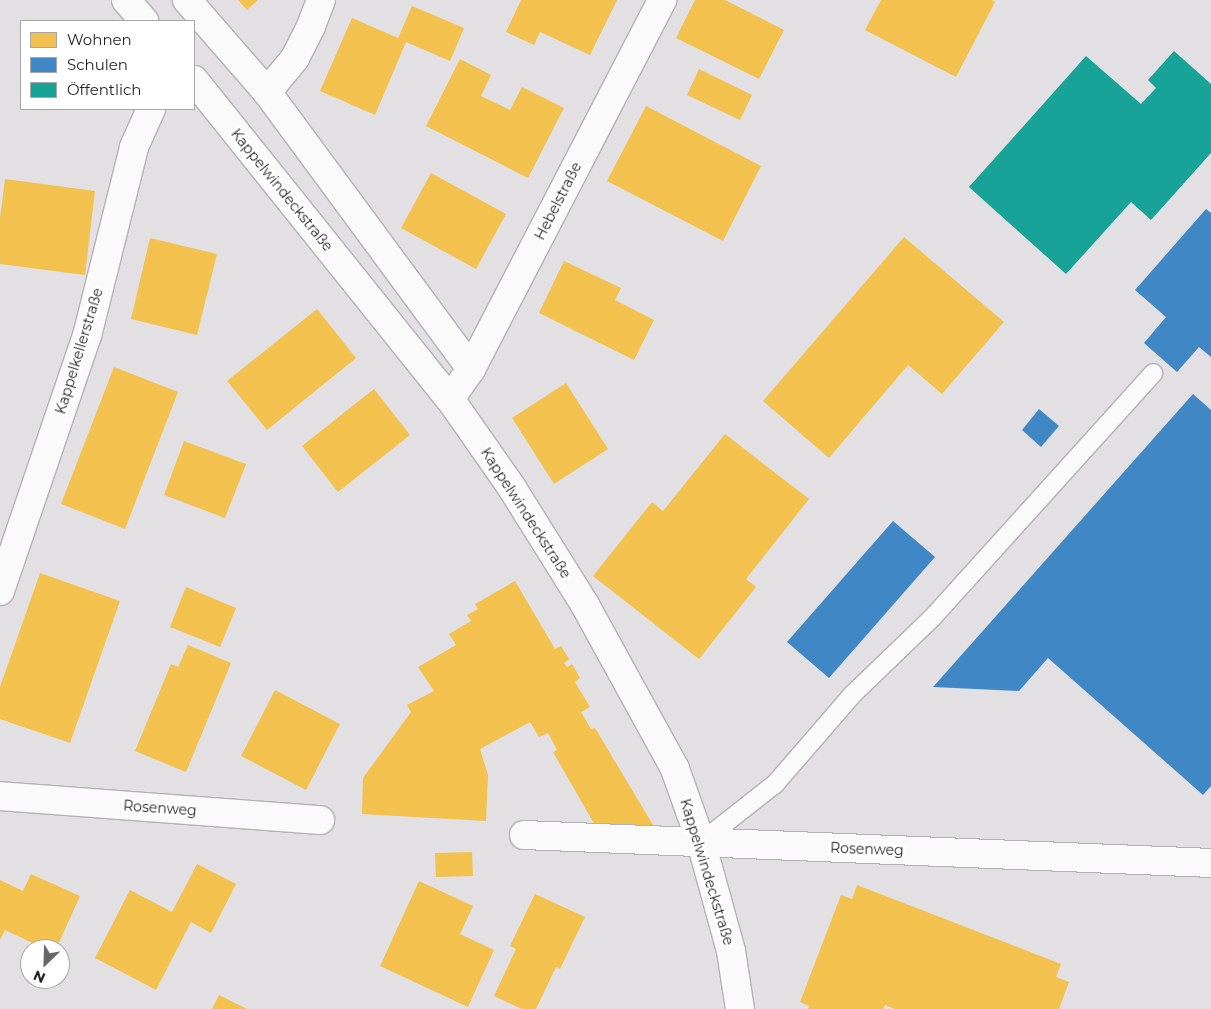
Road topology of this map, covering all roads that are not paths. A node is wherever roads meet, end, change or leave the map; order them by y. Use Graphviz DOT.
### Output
graph roads {
  1 [pos="126,0"];
  2 [pos="187,0"];
  3 [pos="320,0"];
  4 [pos="662,0"];
  5 [pos="143,20"];
  6 [pos="195,81"];
  7 [pos="266,92"];
  8 [pos="151,110"];
  9 [pos="471,369"];
  10 [pos="1154,372"];
  11 [pos="450,399"];
  12 [pos="0,591"];
  13 [pos="0,796"];
  14 [pos="320,820"];
  15 [pos="524,835"];
  16 [pos="701,842"];
  17 [pos="1211,863"];
  18 [pos="740,1009"];
  1 -- 5 [label="street"];
  2 -- 7 [label="street"];
  3 -- 7 [label="street"];
  4 -- 9 [label="street, Hebelstraße"];
  6 -- 11 [label="street, Kappelwindeckstraße"];
  7 -- 9 [label="street"];
  8 -- 12 [label="street, Kappelkellerstraße"];
  9 -- 11 [label="street, Hebelstraße"];
  10 -- 16 [label="lane"];
  11 -- 16 [label="street, Kappelwindeckstraße"];
  13 -- 14 [label="street, Rosenweg"];
  15 -- 16 [label="street, Rosenweg"];
  16 -- 17 [label="street, Rosenweg"];
  16 -- 18 [label="street, Kappelwindeckstraße"];
}
